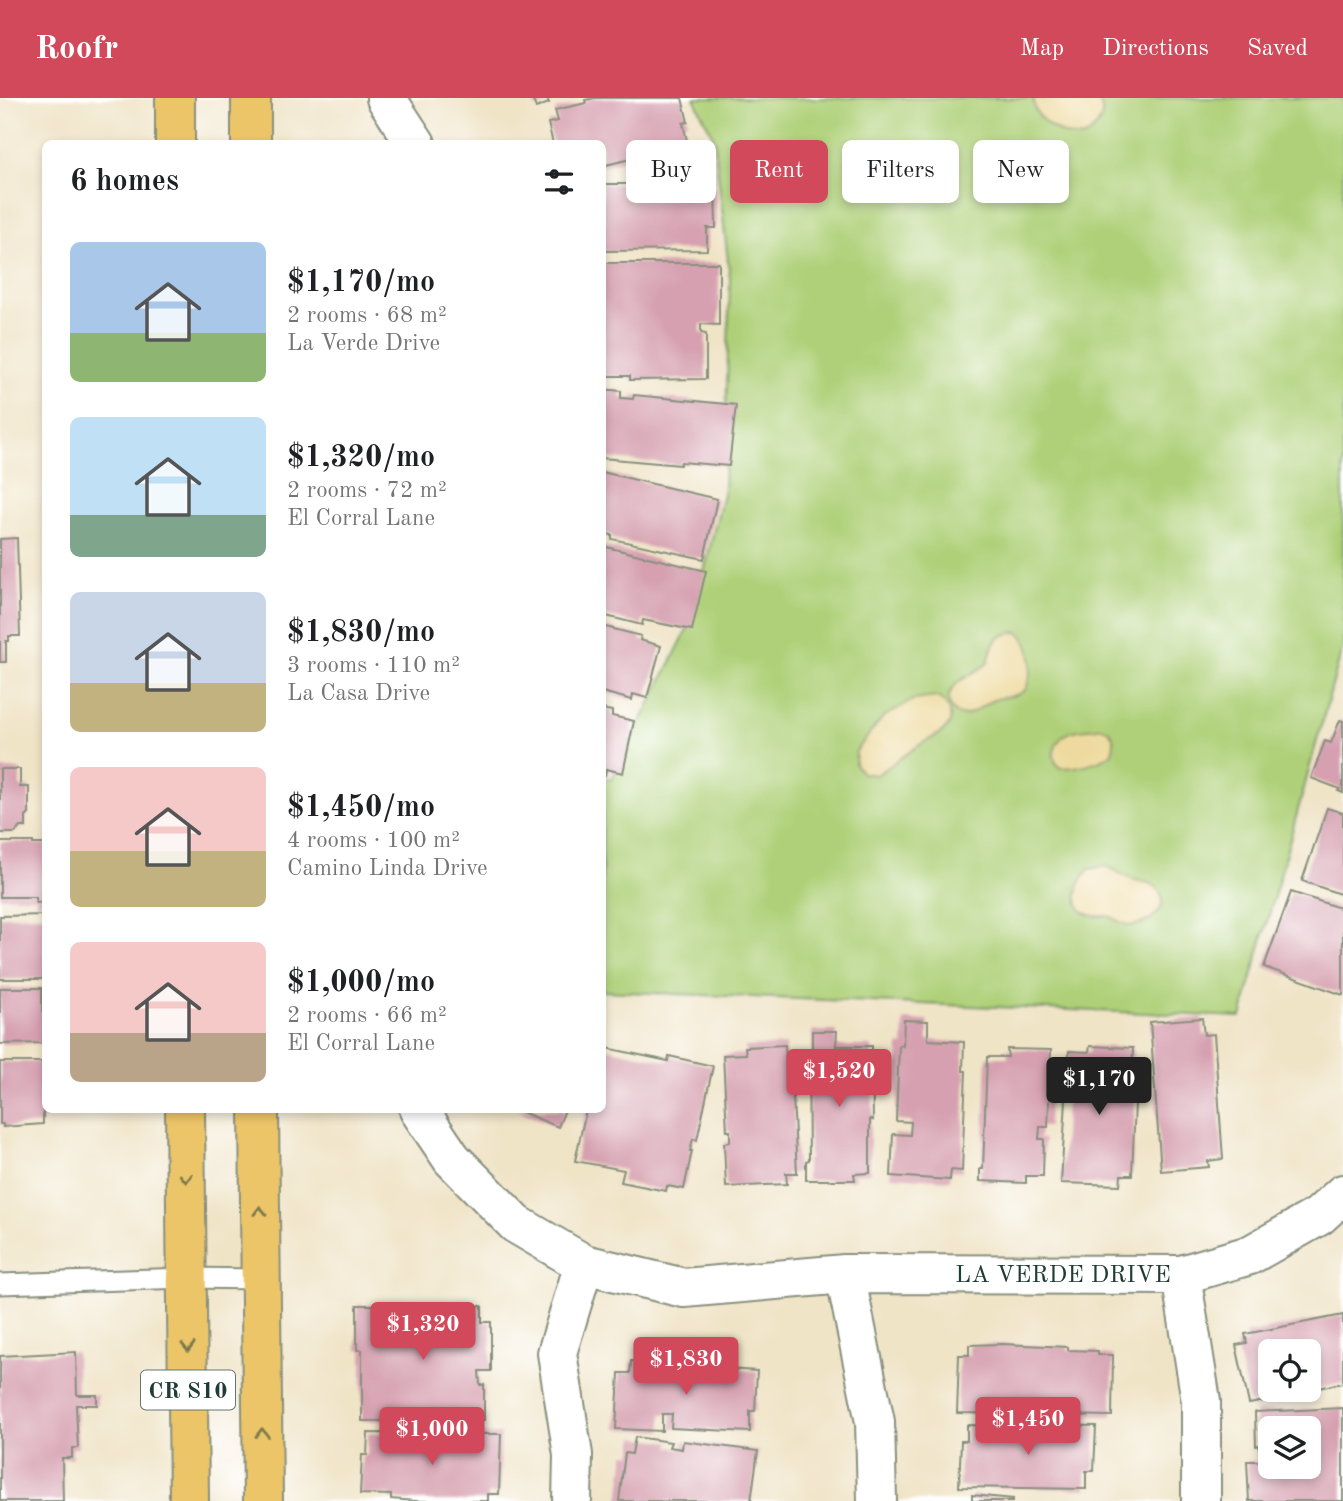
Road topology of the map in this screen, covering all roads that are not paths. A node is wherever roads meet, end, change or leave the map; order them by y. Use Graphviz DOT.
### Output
graph roads {
  1 [pos="175,98"];
  2 [pos="251,98"];
  3 [pos="386,98"];
  4 [pos="175,140"];
  5 [pos="251,140"];
  6 [pos="413,140"];
  7 [pos="185,1113"];
  8 [pos="260,1113"];
  9 [pos="421,1113"];
  10 [pos="1343,1194"];
  11 [pos="584,1264"];
  12 [pos="845,1274"];
  13 [pos="1181,1275"];
  14 [pos="187,1278"];
  15 [pos="261,1279"];
  16 [pos="0,1284"];
  17 [pos="189,1501"];
  18 [pos="263,1501"];
  19 [pos="572,1501"];
  20 [pos="877,1501"];
  21 [pos="1201,1501"];
  1 -- 4 [label="main road"];
  2 -- 5 [label="main road"];
  3 -- 6 [label="street"];
  7 -- 14 [label="main road, CR S10, one-way"];
  15 -- 8 [label="main road, CR S10, one-way"];
  9 -- 11 [label="street, LA VERDE DRIVE"];
  10 -- 13 [label="street, LA VERDE DRIVE"];
  11 -- 12 [label="street, LA VERDE DRIVE"];
  11 -- 19 [label="street"];
  12 -- 13 [label="street, LA VERDE DRIVE"];
  12 -- 20 [label="street"];
  13 -- 21 [label="street"];
  14 -- 15 [label="lane"];
  14 -- 16 [label="lane"];
  14 -- 17 [label="main road, CR S10, one-way"];
  18 -- 15 [label="main road, CR S10, one-way"];
}
